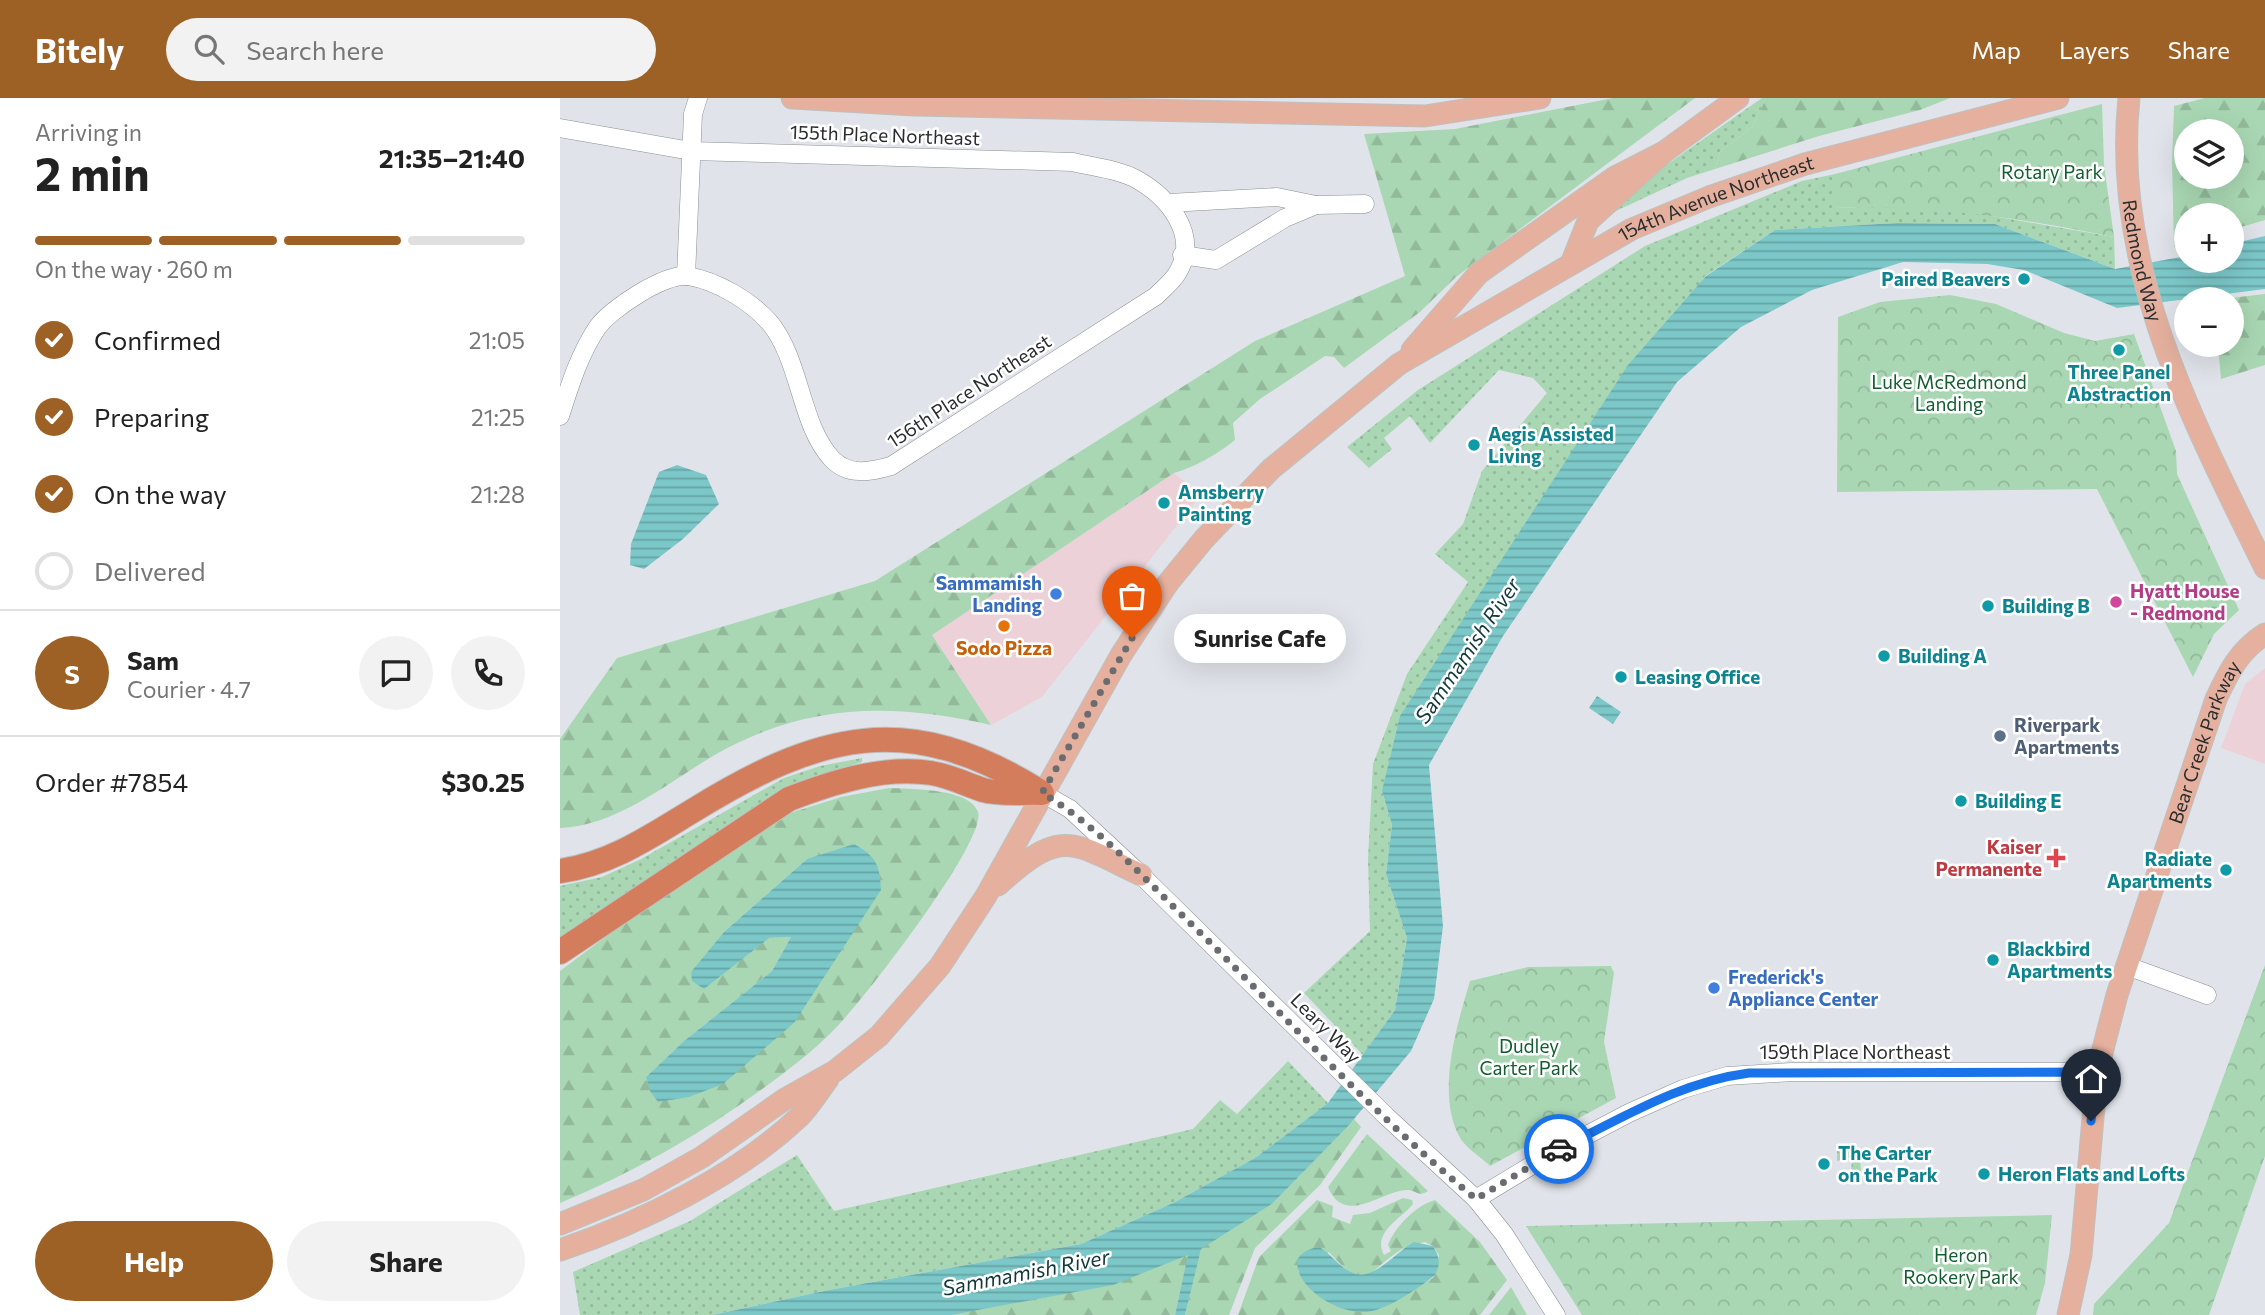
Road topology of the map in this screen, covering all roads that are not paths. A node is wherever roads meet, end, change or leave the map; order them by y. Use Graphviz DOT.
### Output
graph roads {
  1 [pos="698,98"];
  2 [pos="792,98"];
  3 [pos="1540,98"];
  4 [pos="1738,98"];
  5 [pos="2058,98"];
  6 [pos="2129,98"];
  7 [pos="560,128"];
  8 [pos="691,151"];
  9 [pos="1664,152"];
  10 [pos="1169,203"];
  11 [pos="1365,204"];
  12 [pos="1316,205"];
  13 [pos="1182,231"];
  14 [pos="1182,255"];
  15 [pos="1571,264"];
  16 [pos="686,276"];
  17 [pos="1399,364"];
  18 [pos="560,416"];
  19 [pos="2265,568"];
  20 [pos="2265,634"];
  21 [pos="1042,793"];
  22 [pos="560,871"];
  23 [pos="1141,875"];
  24 [pos="986,896"];
  25 [pos="560,952"];
  26 [pos="2127,966"];
  27 [pos="2207,995"];
  28 [pos="835,1071"];
  29 [pos="2097,1072"];
  30 [pos="1476,1199"];
  31 [pos="560,1224"];
  32 [pos="560,1250"];
  33 [pos="1556,1315"];
  34 [pos="2068,1315"];
  1 -- 8 [label="street"];
  2 -- 3 [label="main road"];
  4 -- 9 [label="main road"];
  5 -- 15 [label="main road, 154th Avenue Northeast"];
  6 -- 19 [label="main road, Redmond Way"];
  7 -- 8 [label="street, 155th Place Northeast"];
  8 -- 10 [label="street, 155th Place Northeast"];
  8 -- 16 [label="street"];
  9 -- 15 [label="main road"];
  9 -- 17 [label="main road"];
  10 -- 12 [label="street"];
  10 -- 13 [label="street, 155th Place Northeast"];
  11 -- 12 [label="street"];
  12 -- 14 [label="street"];
  13 -- 14 [label="street, 156th Place Northeast"];
  14 -- 16 [label="street, 156th Place Northeast"];
  15 -- 17 [label="main road, 154th Avenue Northeast"];
  16 -- 18 [label="street"];
  17 -- 21 [label="main road"];
  20 -- 26 [label="main road, Bear Creek Parkway"];
  21 -- 22 [label="highway"];
  21 -- 23 [label="street, Leary Way"];
  21 -- 24 [label="main road"];
  21 -- 25 [label="highway"];
  23 -- 24 [label="main road"];
  23 -- 30 [label="street, Leary Way"];
  24 -- 28 [label="main road"];
  26 -- 27 [label="street"];
  26 -- 29 [label="main road, Bear Creek Parkway"];
  28 -- 31 [label="main road"];
  28 -- 32 [label="main road"];
  29 -- 30 [label="street, 159th Place Northeast"];
  29 -- 34 [label="main road, Bear Creek Parkway"];
  30 -- 33 [label="street, Leary Way"];
}
